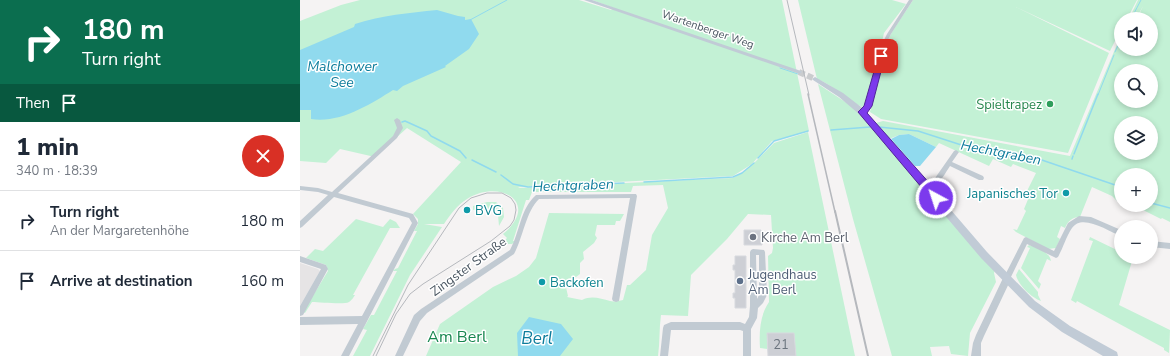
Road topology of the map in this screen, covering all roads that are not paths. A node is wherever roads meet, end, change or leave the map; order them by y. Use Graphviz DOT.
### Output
graph roads {
  1 [pos="588,0"];
  2 [pos="911,0"];
  3 [pos="799,72"];
  4 [pos="815,79"];
  5 [pos="862,112"];
  6 [pos="397,120"];
  7 [pos="956,152"];
  8 [pos="949,163"];
  9 [pos="981,178"];
  10 [pos="927,187"];
  11 [pos="300,188"];
  12 [pos="333,194"];
  13 [pos="300,225"];
  14 [pos="1114,231"];
  15 [pos="1158,245"];
  16 [pos="1170,246"];
  17 [pos="300,259"];
  18 [pos="1007,279"];
  19 [pos="616,299"];
  20 [pos="754,306"];
  21 [pos="300,313"];
  22 [pos="364,320"];
  23 [pos="300,321"];
  24 [pos="747,328"];
  25 [pos="345,356"];
  26 [pos="399,356"];
  27 [pos="664,356"];
  28 [pos="747,356"];
  29 [pos="976,356"];
  30 [pos="1113,356"];
  1 -- 3 [label="main road, Wartenberger Weg"];
  2 -- 5 [label="street"];
  4 -- 5 [label="main road"];
  5 -- 10 [label="main road"];
  6 -- 12 [label="street"];
  7 -- 8 [label="street"];
  8 -- 9 [label="street"];
  8 -- 10 [label="street"];
  10 -- 18 [label="main road"];
  11 -- 12 [label="street"];
  12 -- 13 [label="street"];
  12 -- 22 [label="street"];
  14 -- 18 [label="street"];
  15 -- 16 [label="street"];
  17 -- 21 [label="street"];
  18 -- 29 [label="street"];
  18 -- 30 [label="main road"];
  19 -- 26 [label="street, Zingster Straße"];
  20 -- 20 [label="street"];
  20 -- 24 [label="street"];
  22 -- 23 [label="street"];
  22 -- 25 [label="street"];
  24 -- 27 [label="street"];
  24 -- 28 [label="street"];
}
